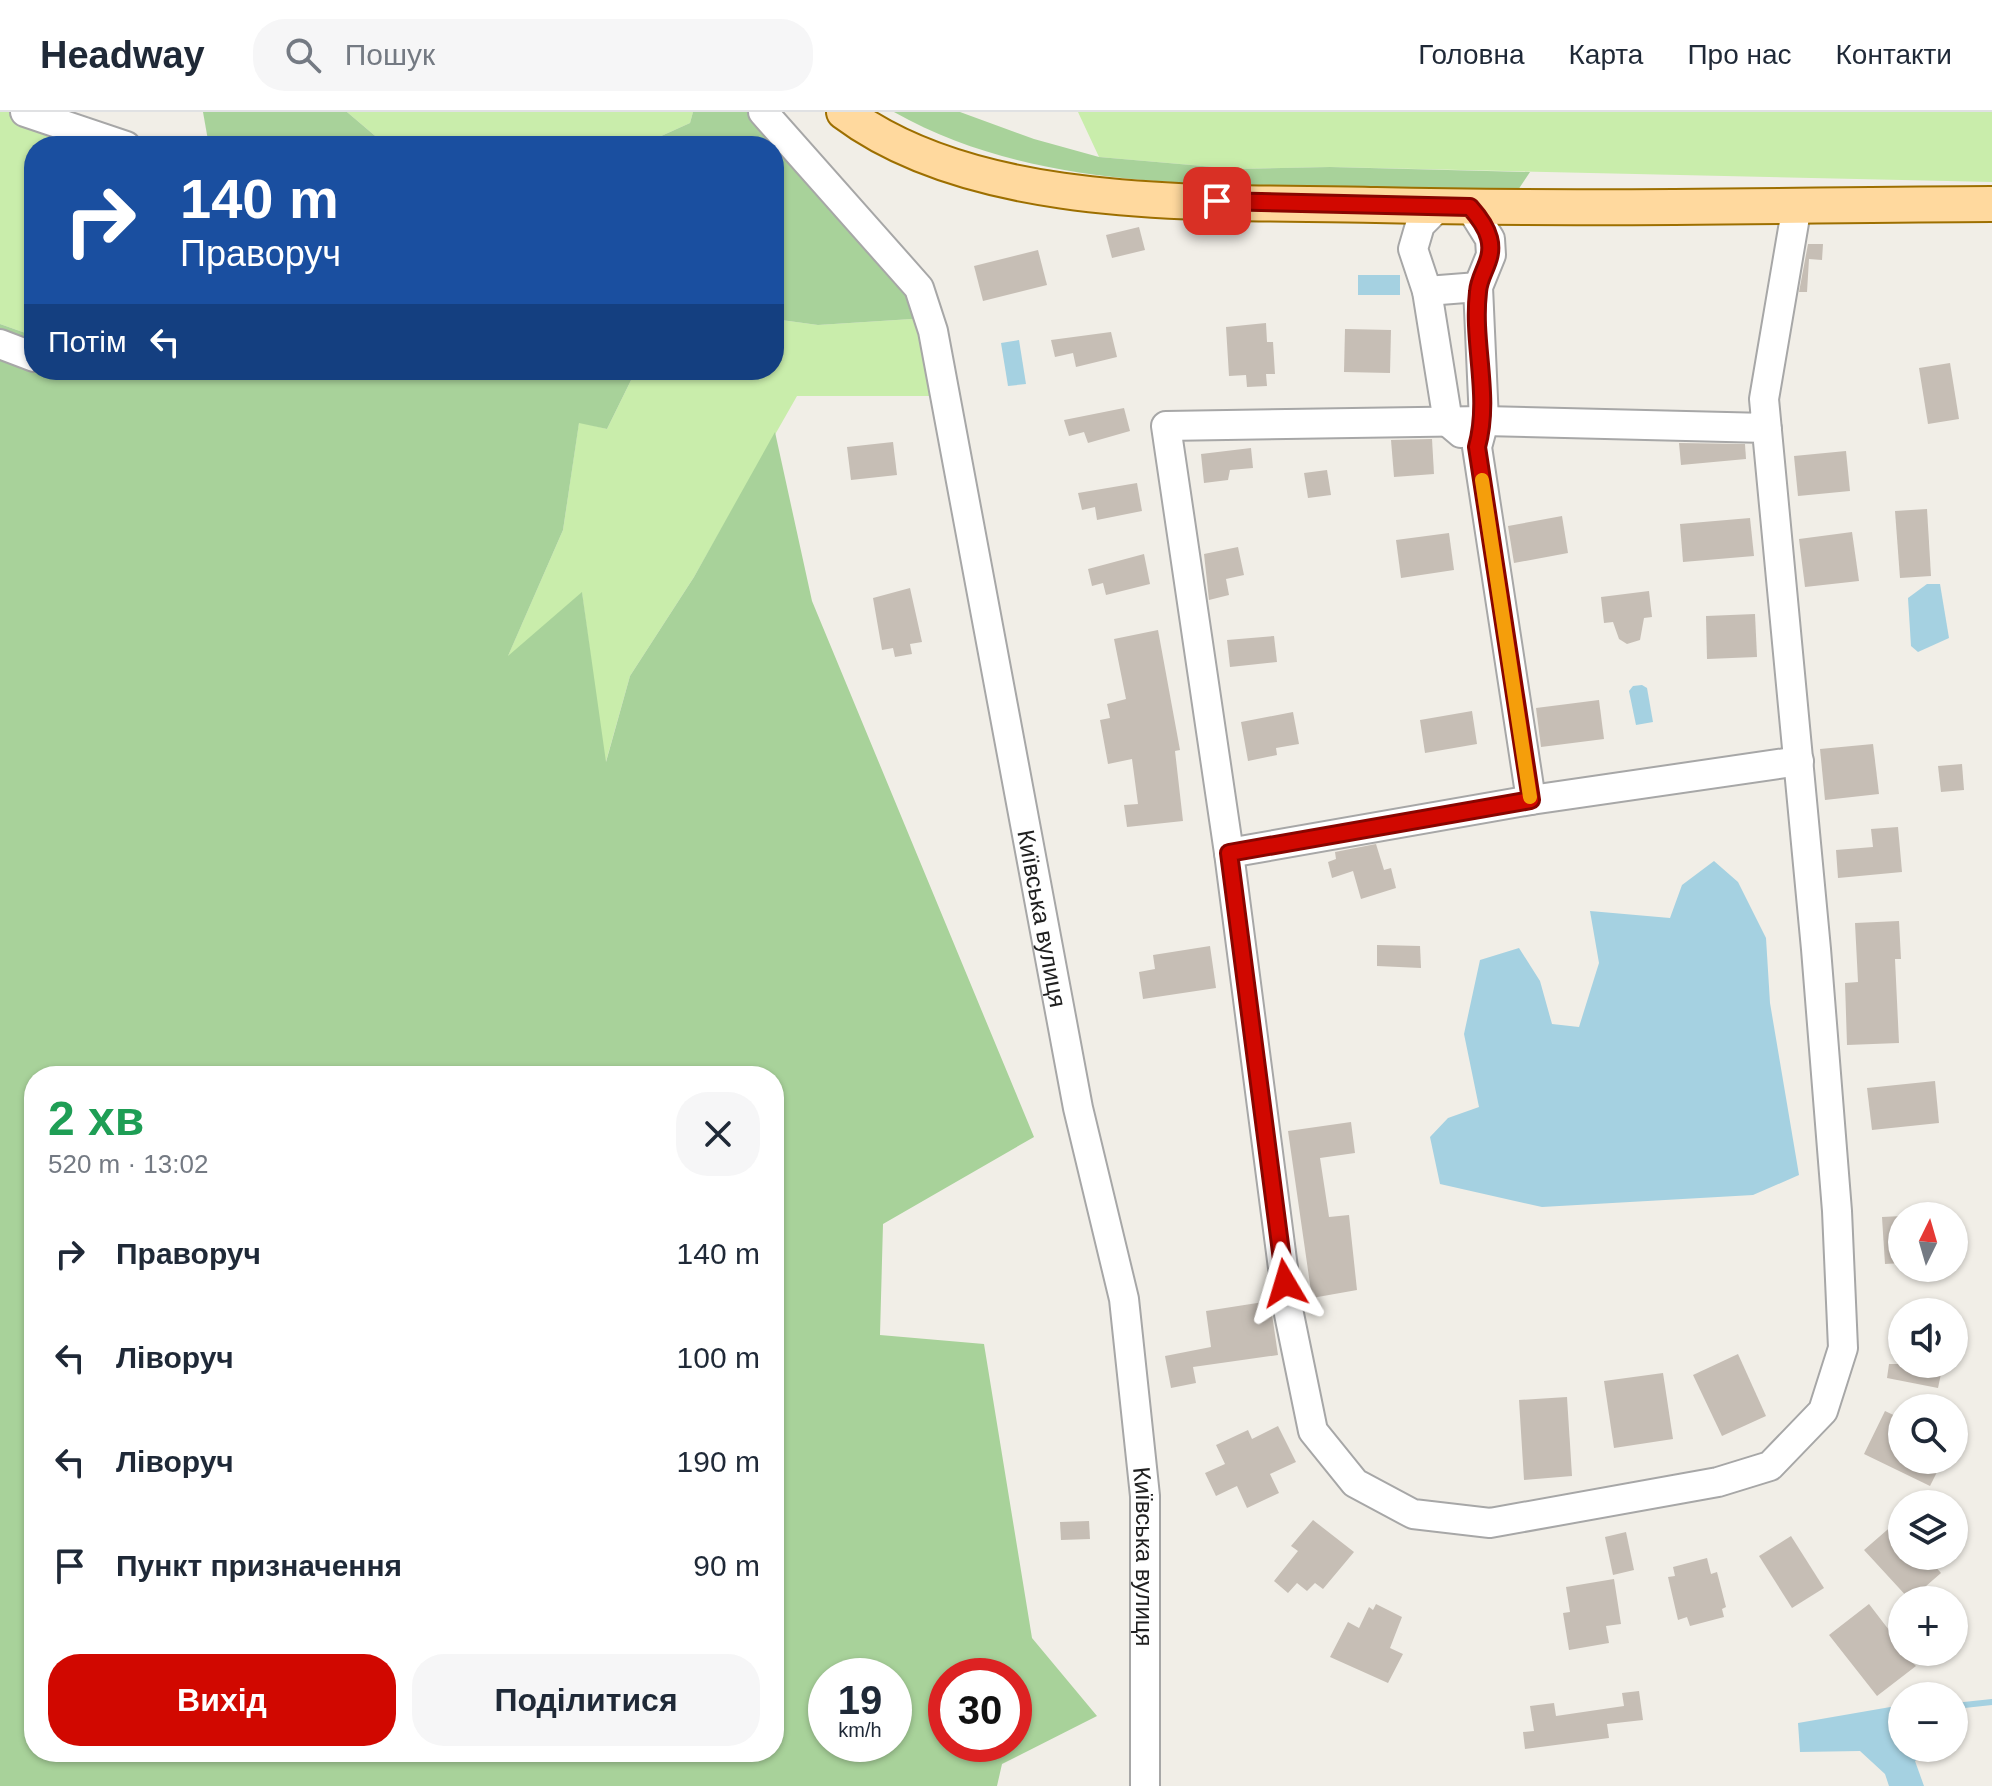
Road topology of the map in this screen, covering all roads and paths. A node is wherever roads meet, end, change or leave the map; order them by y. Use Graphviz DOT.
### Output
graph roads {
  1 [pos="25,112"];
  2 [pos="763,112"];
  3 [pos="844,112"];
  4 [pos="96,136"];
  5 [pos="1992,204"];
  6 [pos="1797,205"];
  7 [pos="1454,207"];
  8 [pos="1478,287"];
  9 [pos="1427,291"];
  10 [pos="0,344"];
  11 [pos="24,353"];
  12 [pos="1448,422"];
  13 [pos="1767,428"];
  14 [pos="1481,434"];
  15 [pos="1799,761"];
  16 [pos="1531,800"];
  17 [pos="1229,853"];
  18 [pos="1145,1786"];
  1 -- 4 [label="street"];
  2 -- 18 [label="street, Київська вулиця"];
  3 -- 7 [label="main road"];
  5 -- 6 [label="main road"];
  6 -- 7 [label="main road"];
  6 -- 13 [label="street"];
  7 -- 8 [label="street"];
  7 -- 9 [label="street"];
  8 -- 9 [label="street"];
  8 -- 14 [label="street"];
  9 -- 12 [label="street"];
  10 -- 11 [label="street"];
  12 -- 14 [label="street"];
  12 -- 17 [label="street"];
  13 -- 14 [label="street"];
  13 -- 15 [label="street"];
  14 -- 16 [label="street"];
  15 -- 16 [label="street"];
  15 -- 17 [label="street"];
  16 -- 17 [label="street"];
}
